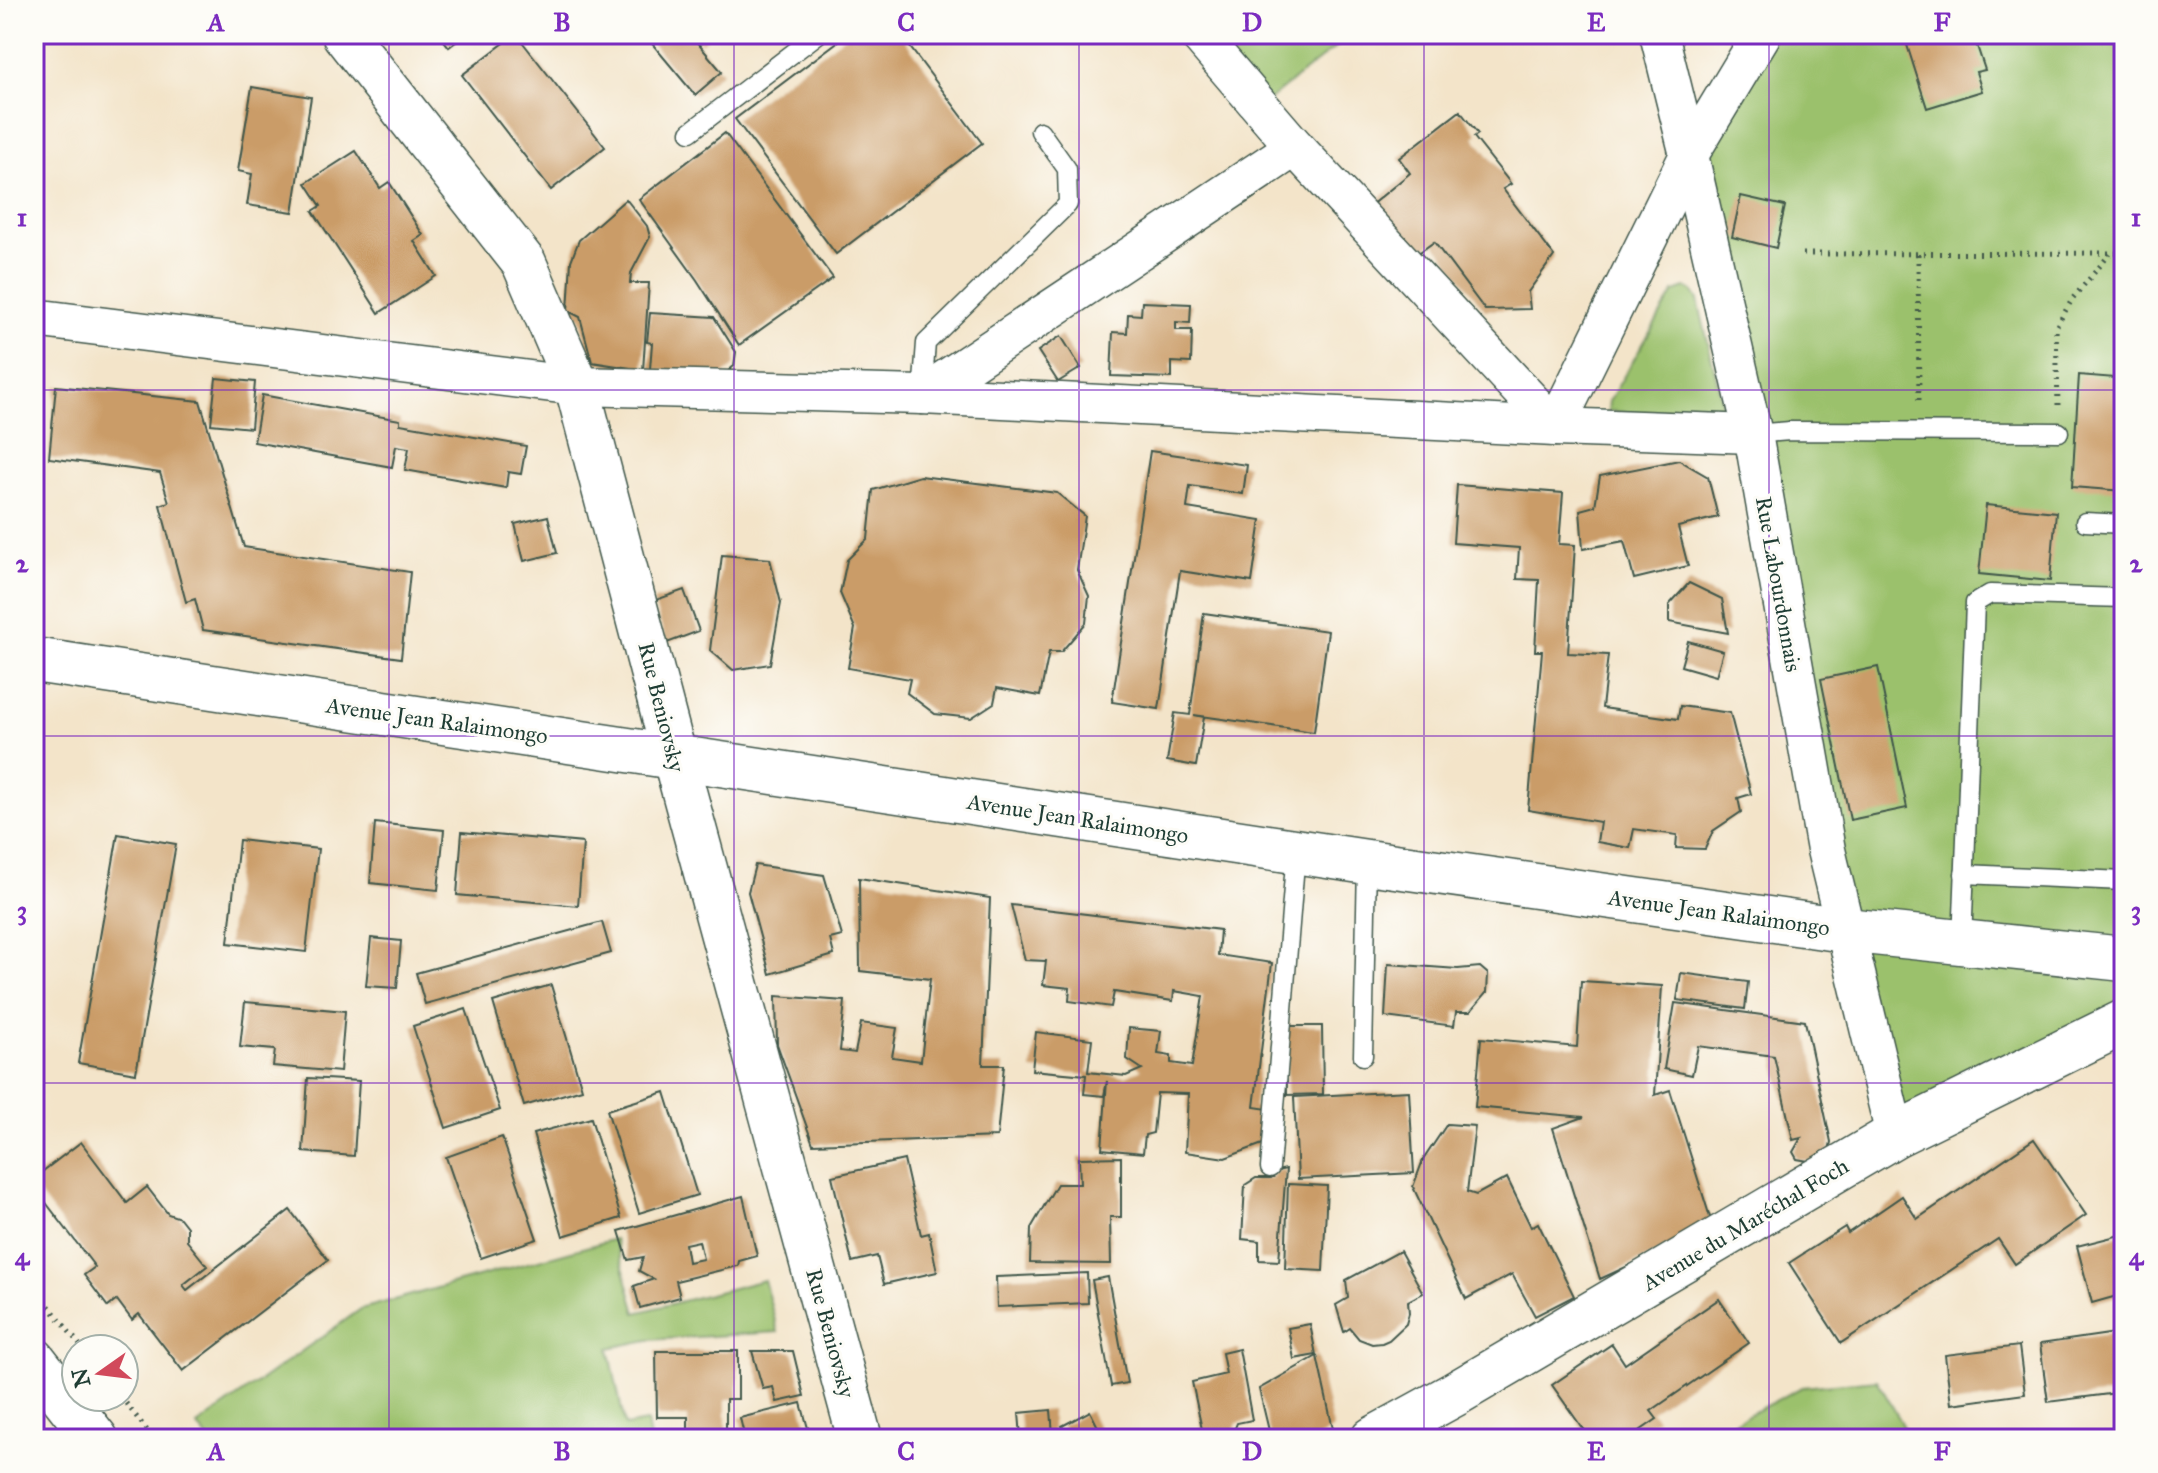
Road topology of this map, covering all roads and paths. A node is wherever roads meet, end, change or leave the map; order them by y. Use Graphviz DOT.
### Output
graph roads {
  1 [pos="344,34"];
  2 [pos="818,34"];
  3 [pos="1198,34"];
  4 [pos="1659,34"];
  5 [pos="1762,34"];
  6 [pos="1040,131"];
  7 [pos="690,132"];
  8 [pos="1295,147"];
  9 [pos="1689,155"];
  10 [pos="2111,253"];
  11 [pos="2124,253"];
  12 [pos="1803,254"];
  13 [pos="1918,254"];
  14 [pos="34,318"];
  15 [pos="577,386"];
  16 [pos="922,395"];
  17 [pos="1555,427"];
  18 [pos="1919,432"];
  19 [pos="2059,432"];
  20 [pos="1753,434"];
  21 [pos="2085,522"];
  22 [pos="2124,524"];
  23 [pos="2124,598"];
  24 [pos="34,660"];
  25 [pos="674,755"];
  26 [pos="1296,851"];
  27 [pos="1367,862"];
  28 [pos="1964,874"];
  29 [pos="2124,881"];
  30 [pos="1845,930"];
  31 [pos="1962,943"];
  32 [pos="2124,959"];
  33 [pos="2124,1022"];
  34 [pos="1363,1056"];
  35 [pos="1895,1135"];
  36 [pos="1270,1168"];
  37 [pos="34,1287"];
  38 [pos="70,1333"];
  39 [pos="34,1360"];
  40 [pos="134,1413"];
  41 [pos="96,1439"];
  42 [pos="154,1439"];
  43 [pos="860,1439"];
  44 [pos="1373,1439"];
  1 -- 15 [label="main road, Rue Beniovsky"];
  2 -- 7 [label="lane"];
  3 -- 8 [label="street"];
  4 -- 9 [label="street, Rue Labourdonnais"];
  5 -- 9 [label="street"];
  6 -- 16 [label="lane"];
  8 -- 16 [label="street"];
  8 -- 17 [label="street"];
  9 -- 17 [label="street"];
  9 -- 20 [label="street, Rue Labourdonnais"];
  10 -- 11 [label="path"];
  10 -- 13 [label="path"];
  10 -- 19 [label="path"];
  12 -- 13 [label="path"];
  13 -- 18 [label="path"];
  14 -- 15 [label="street"];
  15 -- 16 [label="street"];
  15 -- 25 [label="main road, Rue Beniovsky"];
  16 -- 17 [label="street"];
  17 -- 20 [label="street"];
  18 -- 19 [label="lane"];
  18 -- 20 [label="lane"];
  20 -- 30 [label="street, Rue Labourdonnais"];
  21 -- 22 [label="lane"];
  23 -- 28 [label="lane"];
  24 -- 25 [label="main road, Avenue Jean Ralaimongo"];
  25 -- 26 [label="main road, Avenue Jean Ralaimongo"];
  25 -- 43 [label="main road, Rue Beniovsky"];
  26 -- 27 [label="main road, Avenue Jean Ralaimongo"];
  26 -- 36 [label="lane"];
  27 -- 30 [label="main road, Avenue Jean Ralaimongo"];
  27 -- 34 [label="lane"];
  28 -- 29 [label="lane"];
  28 -- 31 [label="lane"];
  30 -- 31 [label="main road, Avenue Jean Ralaimongo"];
  30 -- 35 [label="street, Rue Labourdonnais"];
  31 -- 32 [label="main road, Avenue Jean Ralaimongo"];
  33 -- 35 [label="main road, Avenue du Maréchal Foch"];
  35 -- 44 [label="main road, Avenue du Maréchal Foch"];
  37 -- 38 [label="path"];
  39 -- 41 [label="main road"];
  40 -- 42 [label="path"];
}
